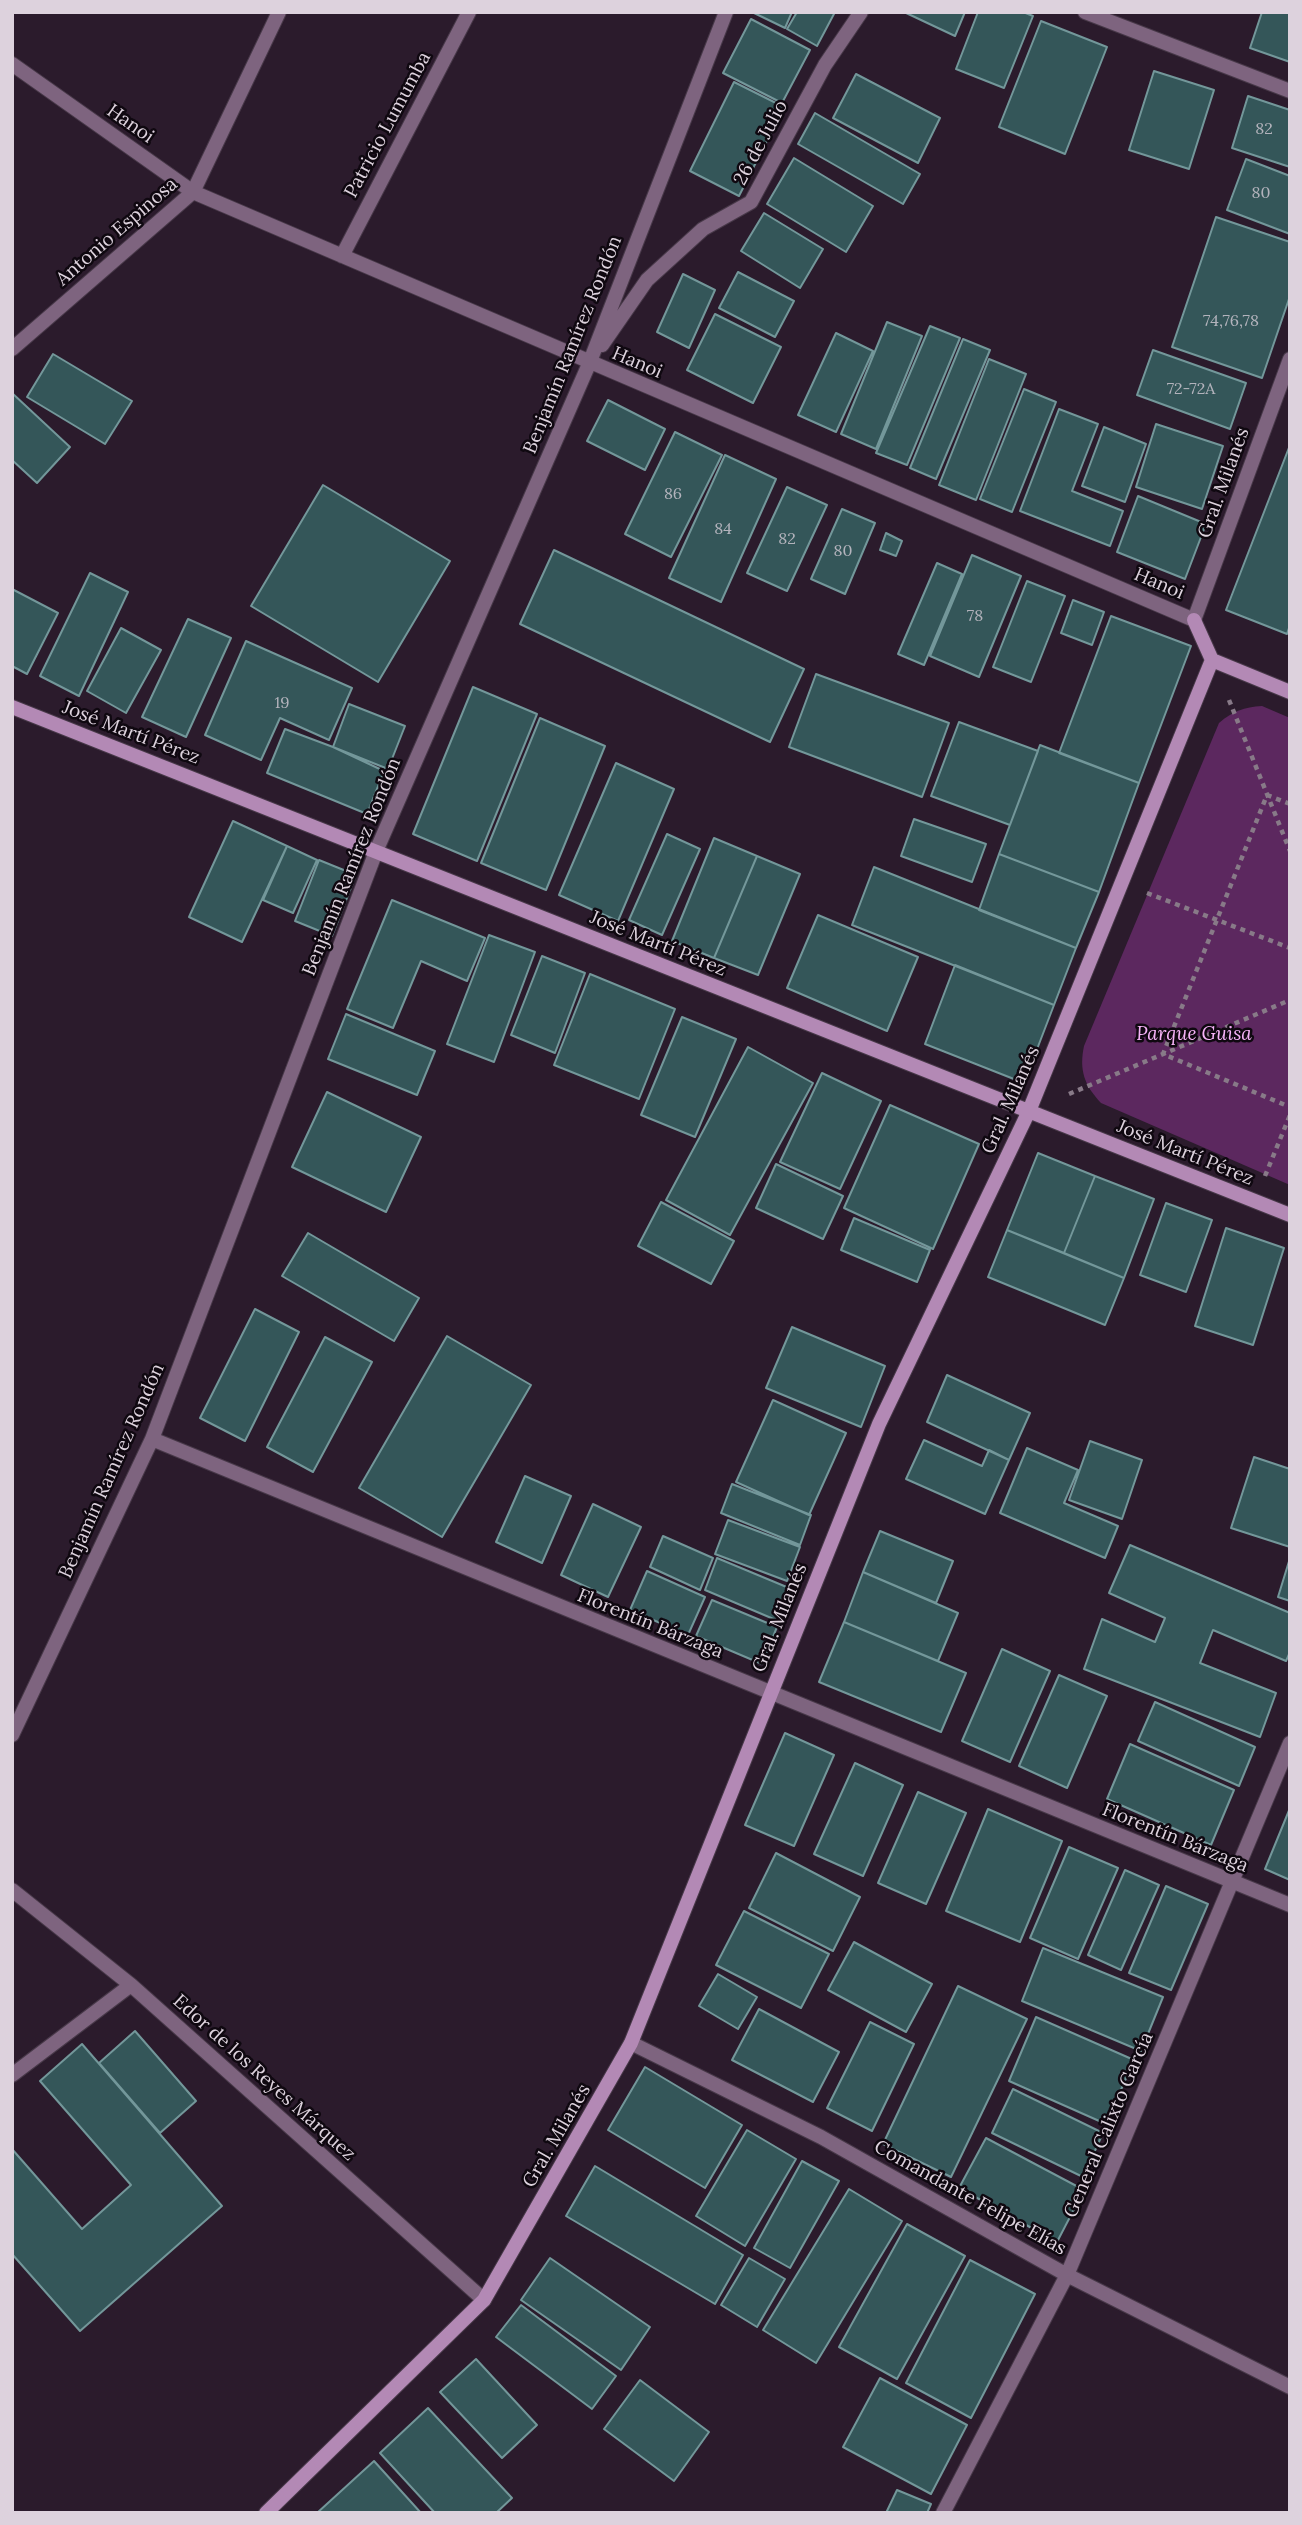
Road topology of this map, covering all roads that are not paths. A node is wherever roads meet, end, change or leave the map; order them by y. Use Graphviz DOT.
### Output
graph roads {
  1 [pos="279,12"];
  2 [pos="469,12"];
  3 [pos="726,12"];
  4 [pos="861,12"];
  5 [pos="1085,12"];
  6 [pos="12,64"];
  7 [pos="1290,91"];
  8 [pos="193,192"];
  9 [pos="342,256"];
  10 [pos="12,349"];
  11 [pos="1290,359"];
  12 [pos="589,364"];
  13 [pos="1194,620"];
  14 [pos="1212,660"];
  15 [pos="1290,692"];
  16 [pos="12,707"];
  17 [pos="377,849"];
  18 [pos="1029,1111"];
  19 [pos="1290,1215"];
  20 [pos="152,1439"];
  21 [pos="771,1694"];
  22 [pos="12,1735"];
  23 [pos="1290,1743"];
  24 [pos="1232,1883"];
  25 [pos="12,1890"];
  26 [pos="1290,1905"];
  27 [pos="131,1985"];
  28 [pos="631,2043"];
  29 [pos="12,2075"];
  30 [pos="1067,2275"];
  31 [pos="484,2300"];
  32 [pos="1290,2387"];
  33 [pos="267,2512"];
  34 [pos="943,2513"];
  1 -- 8 [label="street, Antonio Espinosa"];
  2 -- 9 [label="street, Patricio Lumumba"];
  3 -- 12 [label="street, Benjamín Ramírez Rondón"];
  4 -- 12 [label="street, 26 de Julio"];
  5 -- 7 [label="street"];
  6 -- 8 [label="street, Hanoi"];
  8 -- 9 [label="street, Hanoi"];
  8 -- 10 [label="street, Antonio Espinosa"];
  9 -- 12 [label="street, Hanoi"];
  11 -- 13 [label="street, Gral. Milanés"];
  12 -- 13 [label="street, Hanoi"];
  12 -- 17 [label="street, Benjamín Ramírez Rondón"];
  13 -- 14 [label="street"];
  14 -- 15 [label="street"];
  14 -- 18 [label="street, Gral. Milanés"];
  16 -- 17 [label="street, José Martí Pérez"];
  17 -- 18 [label="street, José Martí Pérez"];
  17 -- 20 [label="street, Benjamín Ramírez Rondón"];
  18 -- 19 [label="street, José Martí Pérez"];
  18 -- 21 [label="street, Gral. Milanés"];
  20 -- 21 [label="street, Florentín Bárzaga"];
  20 -- 22 [label="street, Benjamín Ramírez Rondón"];
  21 -- 24 [label="street, Florentín Bárzaga"];
  21 -- 28 [label="street, Gral. Milanés"];
  23 -- 24 [label="street, General Calixto García"];
  24 -- 26 [label="street, Florentín Bárzaga"];
  24 -- 30 [label="street, General Calixto García"];
  25 -- 27 [label="street, Edor de los Reyes Márquez"];
  27 -- 29 [label="street"];
  27 -- 31 [label="street, Edor de los Reyes Márquez"];
  28 -- 30 [label="street, Comandante Felipe Elías"];
  28 -- 31 [label="street, Gral. Milanés"];
  30 -- 32 [label="street, Comandante Felipe Elías"];
  30 -- 34 [label="street, General Calixto García"];
  31 -- 33 [label="street, Gral. Milanés"];
}
